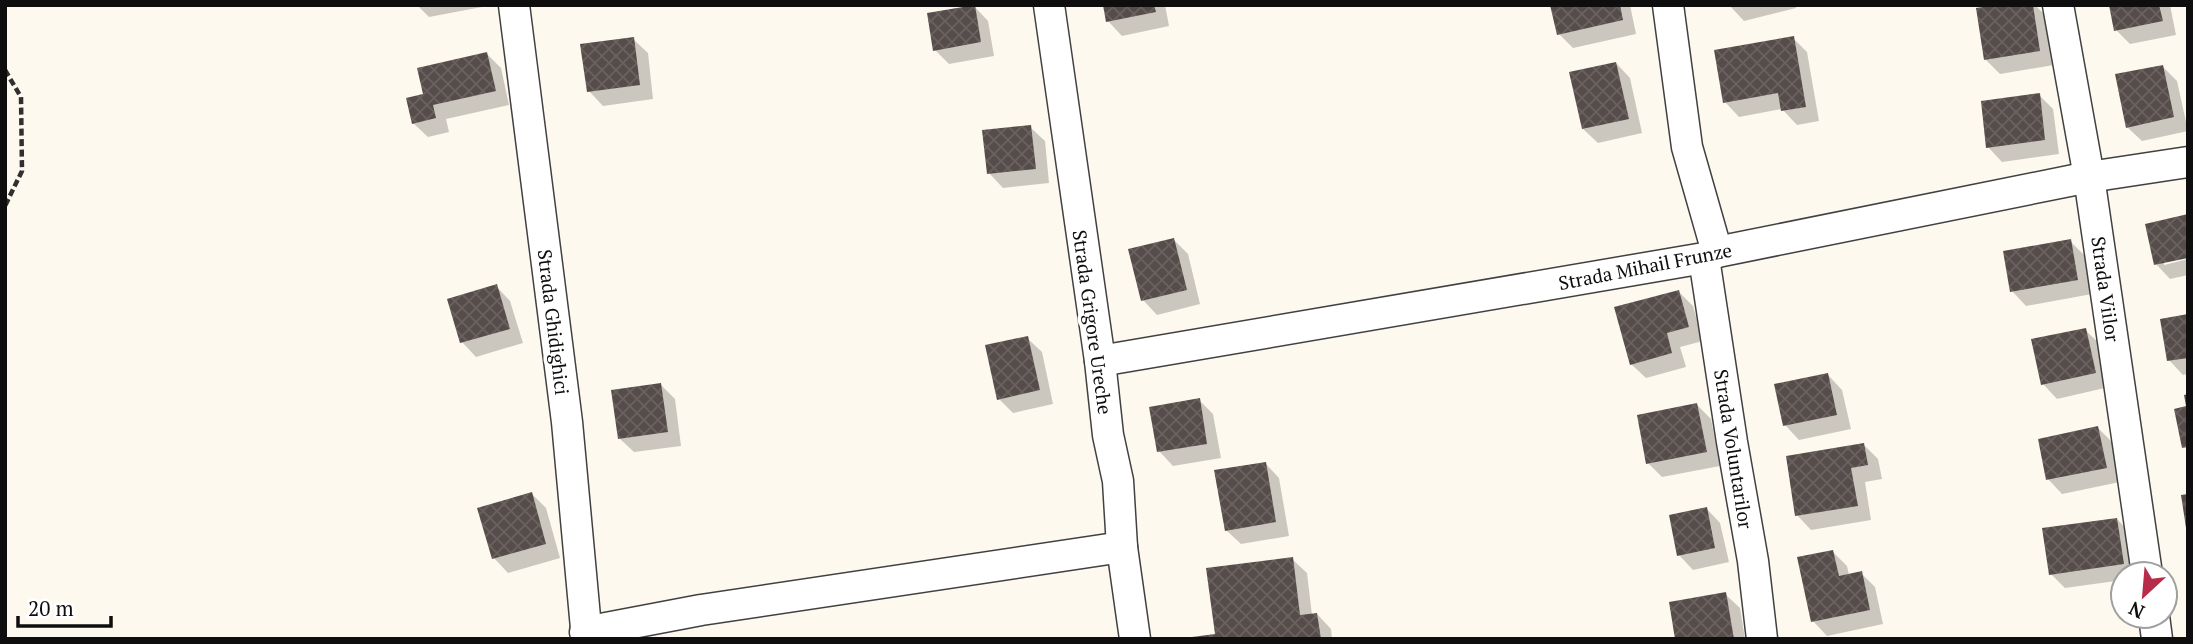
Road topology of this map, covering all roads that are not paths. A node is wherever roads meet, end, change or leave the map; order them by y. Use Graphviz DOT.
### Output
graph roads {
  1 [pos="514,5"];
  2 [pos="1049,5"];
  3 [pos="1668,5"];
  4 [pos="2058,5"];
  5 [pos="2188,162"];
  6 [pos="2089,177"];
  7 [pos="1711,255"];
  8 [pos="1100,361"];
  9 [pos="1122,547"];
  10 [pos="2145,560"];
  11 [pos="586,636"];
  12 [pos="1135,639"];
  13 [pos="1762,639"];
  1 -- 11 [label="street, Strada Ghidighici"];
  2 -- 8 [label="street, Strada Grigore Ureche"];
  3 -- 7 [label="street, Strada Voluntarilor"];
  4 -- 6 [label="street, Strada Viilor"];
  5 -- 6 [label="street, Strada Mihail Frunze"];
  6 -- 7 [label="street, Strada Mihail Frunze"];
  6 -- 10 [label="street, Strada Viilor"];
  7 -- 8 [label="street, Strada Mihail Frunze"];
  7 -- 13 [label="street, Strada Voluntarilor"];
  8 -- 9 [label="street, Strada Grigore Ureche"];
  9 -- 11 [label="street"];
  9 -- 12 [label="street, Strada Grigore Ureche"];
}
